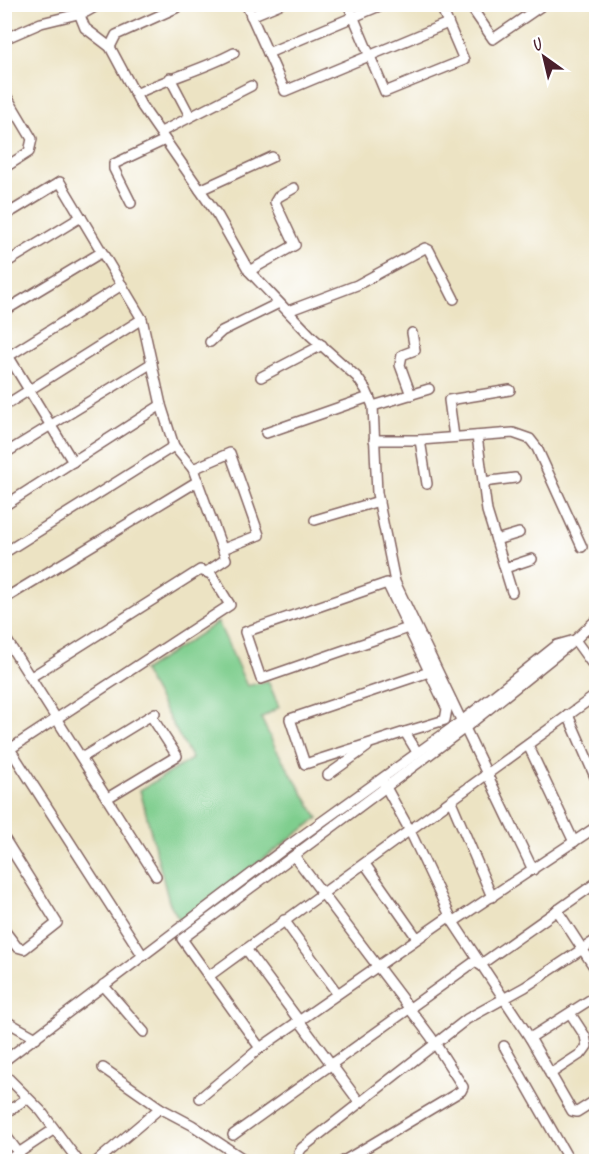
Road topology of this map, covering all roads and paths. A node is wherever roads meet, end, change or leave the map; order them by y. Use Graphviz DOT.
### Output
graph roads {
  1 [pos="100,4"];
  2 [pos="246,4"];
  3 [pos="280,4"];
  4 [pos="348,4"];
  5 [pos="384,4"];
  6 [pos="440,4"];
  7 [pos="469,4"];
  8 [pos="544,4"];
  9 [pos="176,8"];
  10 [pos="79,13"];
  11 [pos="251,16"];
  12 [pos="353,17"];
  13 [pos="448,23"];
  14 [pos="4,39"];
  15 [pos="110,47"];
  16 [pos="234,53"];
  17 [pos="268,53"];
  18 [pos="369,55"];
  19 [pos="170,78"];
  20 [pos="251,86"];
  21 [pos="4,92"];
  22 [pos="136,94"];
  23 [pos="190,116"];
  24 [pos="163,136"];
  25 [pos="272,157"];
  26 [pos="4,168"];
  27 [pos="294,188"];
  28 [pos="200,190"];
  29 [pos="131,204"];
  30 [pos="4,216"];
  31 [pos="81,217"];
  32 [pos="102,252"];
  33 [pos="4,264"];
  34 [pos="249,272"];
  35 [pos="122,285"];
  36 [pos="454,299"];
  37 [pos="279,303"];
  38 [pos="4,311"];
  39 [pos="288,311"];
  40 [pos="142,319"];
  41 [pos="412,333"];
  42 [pos="210,342"];
  43 [pos="322,345"];
  44 [pos="6,355"];
  45 [pos="152,363"];
  46 [pos="261,377"];
  47 [pos="429,389"];
  48 [pos="30,390"];
  49 [pos="510,390"];
  50 [pos="411,395"];
  51 [pos="371,402"];
  52 [pos="161,405"];
  53 [pos="4,406"];
  54 [pos="51,424"];
  55 [pos="266,433"];
  56 [pos="477,436"];
  57 [pos="454,437"];
  58 [pos="374,440"];
  59 [pos="420,440"];
  60 [pos="174,446"];
  61 [pos="4,454"];
  62 [pos="73,462"];
  63 [pos="194,469"];
  64 [pos="515,478"];
  65 [pos="198,481"];
  66 [pos="483,482"];
  67 [pos="427,484"];
  68 [pos="379,501"];
  69 [pos="4,506"];
  70 [pos="315,520"];
  71 [pos="519,532"];
  72 [pos="496,540"];
  73 [pos="582,548"];
  74 [pos="223,549"];
  75 [pos="4,553"];
  76 [pos="532,559"];
  77 [pos="505,568"];
  78 [pos="208,572"];
  79 [pos="512,592"];
  80 [pos="4,599"];
  81 [pos="597,620"];
  82 [pos="408,628"];
  83 [pos="4,636"];
  84 [pos="575,640"];
  85 [pos="597,669"];
  86 [pos="429,672"];
  87 [pos="31,677"];
  88 [pos="597,695"];
  89 [pos="568,715"];
  90 [pos="58,718"];
  91 [pos="464,724"];
  92 [pos="405,732"];
  93 [pos="4,740"];
  94 [pos="376,740"];
  95 [pos="528,745"];
  96 [pos="7,751"];
  97 [pos="417,752"];
  98 [pos="83,757"];
  99 [pos="488,773"];
  100 [pos="328,775"];
  101 [pos="597,779"];
  102 [pos="383,783"];
  103 [pos="109,797"];
  104 [pos="451,801"];
  105 [pos="597,826"];
  106 [pos="409,829"];
  107 [pos="4,838"];
  108 [pos="574,842"];
  109 [pos="295,857"];
  110 [pos="365,864"];
  111 [pos="533,870"];
  112 [pos="156,876"];
  113 [pos="597,883"];
  114 [pos="324,895"];
  115 [pos="492,897"];
  116 [pos="557,910"];
  117 [pos="451,919"];
  118 [pos="284,920"];
  119 [pos="4,930"];
  120 [pos="417,938"];
  121 [pos="597,940"];
  122 [pos="246,949"];
  123 [pos="583,950"];
  124 [pos="143,956"];
  125 [pos="479,963"];
  126 [pos="378,967"];
  127 [pos="597,970"];
  128 [pos="209,976"];
  129 [pos="103,985"];
  130 [pos="337,993"];
  131 [pos="597,996"];
  132 [pos="502,998"];
  133 [pos="409,1010"];
  134 [pos="570,1013"];
  135 [pos="4,1020"];
  136 [pos="300,1021"];
  137 [pos="144,1032"];
  138 [pos="36,1038"];
  139 [pos="530,1038"];
  140 [pos="436,1046"];
  141 [pos="504,1046"];
  142 [pos="260,1048"];
  143 [pos="4,1061"];
  144 [pos="332,1065"];
  145 [pos="103,1068"];
  146 [pos="4,1074"];
  147 [pos="550,1074"];
  148 [pos="200,1098"];
  149 [pos="597,1100"];
  150 [pos="23,1101"];
  151 [pos="360,1103"];
  152 [pos="160,1108"];
  153 [pos="4,1114"];
  154 [pos="50,1132"];
  155 [pos="4,1133"];
  156 [pos="233,1135"];
  157 [pos="18,1152"];
  158 [pos="102,1160"];
  159 [pos="4,1161"];
  160 [pos="79,1161"];
  161 [pos="248,1161"];
  162 [pos="300,1161"];
  163 [pos="342,1161"];
  164 [pos="570,1161"];
  1 -- 10 [label="street"];
  2 -- 11 [label="street"];
  3 -- 11 [label="street"];
  4 -- 12 [label="street"];
  5 -- 12 [label="street"];
  6 -- 13 [label="street"];
  7 -- 8 [label="street"];
  9 -- 15 [label="street"];
  10 -- 14 [label="street"];
  10 -- 15 [label="street"];
  11 -- 17 [label="street"];
  12 -- 17 [label="street"];
  12 -- 18 [label="street"];
  13 -- 18 [label="street"];
  13 -- 18 [label="street"];
  15 -- 22 [label="street"];
  16 -- 19 [label="street"];
  17 -- 18 [label="street"];
  19 -- 22 [label="street"];
  19 -- 23 [label="street"];
  20 -- 23 [label="street"];
  21 -- 26 [label="street"];
  22 -- 24 [label="street"];
  23 -- 24 [label="street"];
  24 -- 28 [label="street"];
  24 -- 29 [label="street"];
  25 -- 28 [label="street"];
  27 -- 34 [label="street"];
  28 -- 34 [label="street"];
  30 -- 31 [label="street"];
  31 -- 32 [label="street"];
  31 -- 33 [label="street"];
  32 -- 35 [label="street"];
  32 -- 38 [label="street"];
  34 -- 37 [label="street"];
  35 -- 40 [label="street"];
  35 -- 44 [label="street"];
  36 -- 39 [label="street"];
  37 -- 39 [label="street"];
  37 -- 42 [label="street"];
  39 -- 43 [label="street"];
  40 -- 45 [label="street"];
  40 -- 48 [label="street"];
  41 -- 50 [label="street"];
  43 -- 46 [label="street"];
  43 -- 51 [label="street"];
  44 -- 48 [label="street"];
  45 -- 52 [label="street"];
  45 -- 54 [label="street"];
  47 -- 50 [label="street"];
  48 -- 53 [label="street"];
  48 -- 54 [label="street"];
  49 -- 57 [label="street"];
  50 -- 51 [label="street"];
  51 -- 55 [label="street"];
  51 -- 58 [label="street"];
  52 -- 60 [label="street"];
  52 -- 62 [label="street"];
  54 -- 61 [label="street"];
  54 -- 62 [label="street"];
  56 -- 57 [label="street"];
  56 -- 66 [label="street"];
  56 -- 73 [label="street"];
  57 -- 59 [label="street"];
  58 -- 59 [label="street"];
  58 -- 68 [label="street"];
  59 -- 67 [label="street"];
  60 -- 63 [label="street"];
  60 -- 75 [label="street"];
  62 -- 69 [label="street"];
  63 -- 65 [label="street"];
  63 -- 74 [label="street"];
  64 -- 66 [label="street"];
  65 -- 74 [label="street"];
  65 -- 80 [label="street"];
  66 -- 72 [label="street"];
  68 -- 70 [label="street"];
  68 -- 91 [label="street"];
  71 -- 72 [label="street"];
  72 -- 77 [label="street"];
  74 -- 78 [label="street"];
  76 -- 77 [label="street"];
  77 -- 79 [label="street"];
  78 -- 87 [label="street"];
  78 -- 90 [label="street"];
  81 -- 84 [label="street"];
  82 -- 82 [label="street"];
  82 -- 86 [label="street"];
  83 -- 87 [label="street"];
  84 -- 85 [label="street"];
  84 -- 91 [label="street"];
  86 -- 92 [label="street"];
  86 -- 94 [label="street"];
  87 -- 90 [label="street"];
  88 -- 89 [label="street"];
  89 -- 95 [label="street"];
  89 -- 101 [label="street"];
  90 -- 96 [label="street"];
  90 -- 98 [label="street"];
  91 -- 97 [label="street"];
  91 -- 99 [label="street"];
  91 -- 102 [label="street"];
  92 -- 94 [label="street"];
  92 -- 97 [label="street"];
  93 -- 96 [label="street"];
  94 -- 100 [label="street"];
  95 -- 99 [label="street"];
  95 -- 108 [label="street"];
  96 -- 124 [label="street"];
  97 -- 102 [label="street"];
  98 -- 103 [label="street"];
  98 -- 103 [label="street"];
  99 -- 104 [label="street"];
  99 -- 111 [label="street"];
  102 -- 106 [label="street"];
  102 -- 109 [label="street"];
  102 -- 124 [label="street"];
  103 -- 112 [label="street"];
  104 -- 106 [label="street"];
  104 -- 115 [label="street"];
  105 -- 108 [label="street"];
  106 -- 110 [label="street"];
  106 -- 117 [label="street"];
  107 -- 119 [label="street"];
  108 -- 111 [label="street"];
  109 -- 114 [label="street"];
  109 -- 128 [label="street"];
  110 -- 114 [label="street"];
  110 -- 120 [label="street"];
  111 -- 115 [label="street"];
  113 -- 116 [label="street"];
  114 -- 118 [label="street"];
  114 -- 126 [label="street"];
  115 -- 117 [label="street"];
  116 -- 123 [label="street"];
  116 -- 125 [label="street"];
  117 -- 120 [label="street"];
  117 -- 125 [label="street"];
  118 -- 122 [label="street"];
  118 -- 130 [label="street"];
  120 -- 126 [label="street"];
  121 -- 123 [label="street"];
  122 -- 128 [label="street"];
  122 -- 136 [label="street"];
  123 -- 127 [label="street"];
  123 -- 132 [label="street"];
  124 -- 129 [label="street"];
  125 -- 132 [label="street"];
  125 -- 133 [label="street"];
  126 -- 130 [label="street"];
  126 -- 133 [label="street"];
  128 -- 142 [label="street"];
  129 -- 137 [label="street"];
  129 -- 138 [label="street"];
  130 -- 136 [label="street"];
  131 -- 134 [label="street"];
  132 -- 139 [label="street"];
  132 -- 140 [label="street"];
  133 -- 140 [label="street"];
  133 -- 144 [label="street"];
  134 -- 139 [label="street"];
  134 -- 147 [label="street"];
  135 -- 138 [label="street"];
  136 -- 142 [label="street"];
  136 -- 144 [label="street"];
  138 -- 143 [label="street"];
  139 -- 147 [label="street"];
  140 -- 151 [label="street"];
  140 -- 163 [label="street"];
  141 -- 164 [label="street"];
  142 -- 148 [label="street"];
  144 -- 151 [label="street"];
  144 -- 156 [label="street"];
  145 -- 152 [label="street"];
  146 -- 160 [label="street"];
  147 -- 149 [label="street"];
  150 -- 153 [label="street"];
  151 -- 162 [label="street"];
  152 -- 158 [label="street"];
  152 -- 161 [label="street"];
  154 -- 157 [label="street"];
  155 -- 157 [label="street"];
  157 -- 159 [label="street"];
}
